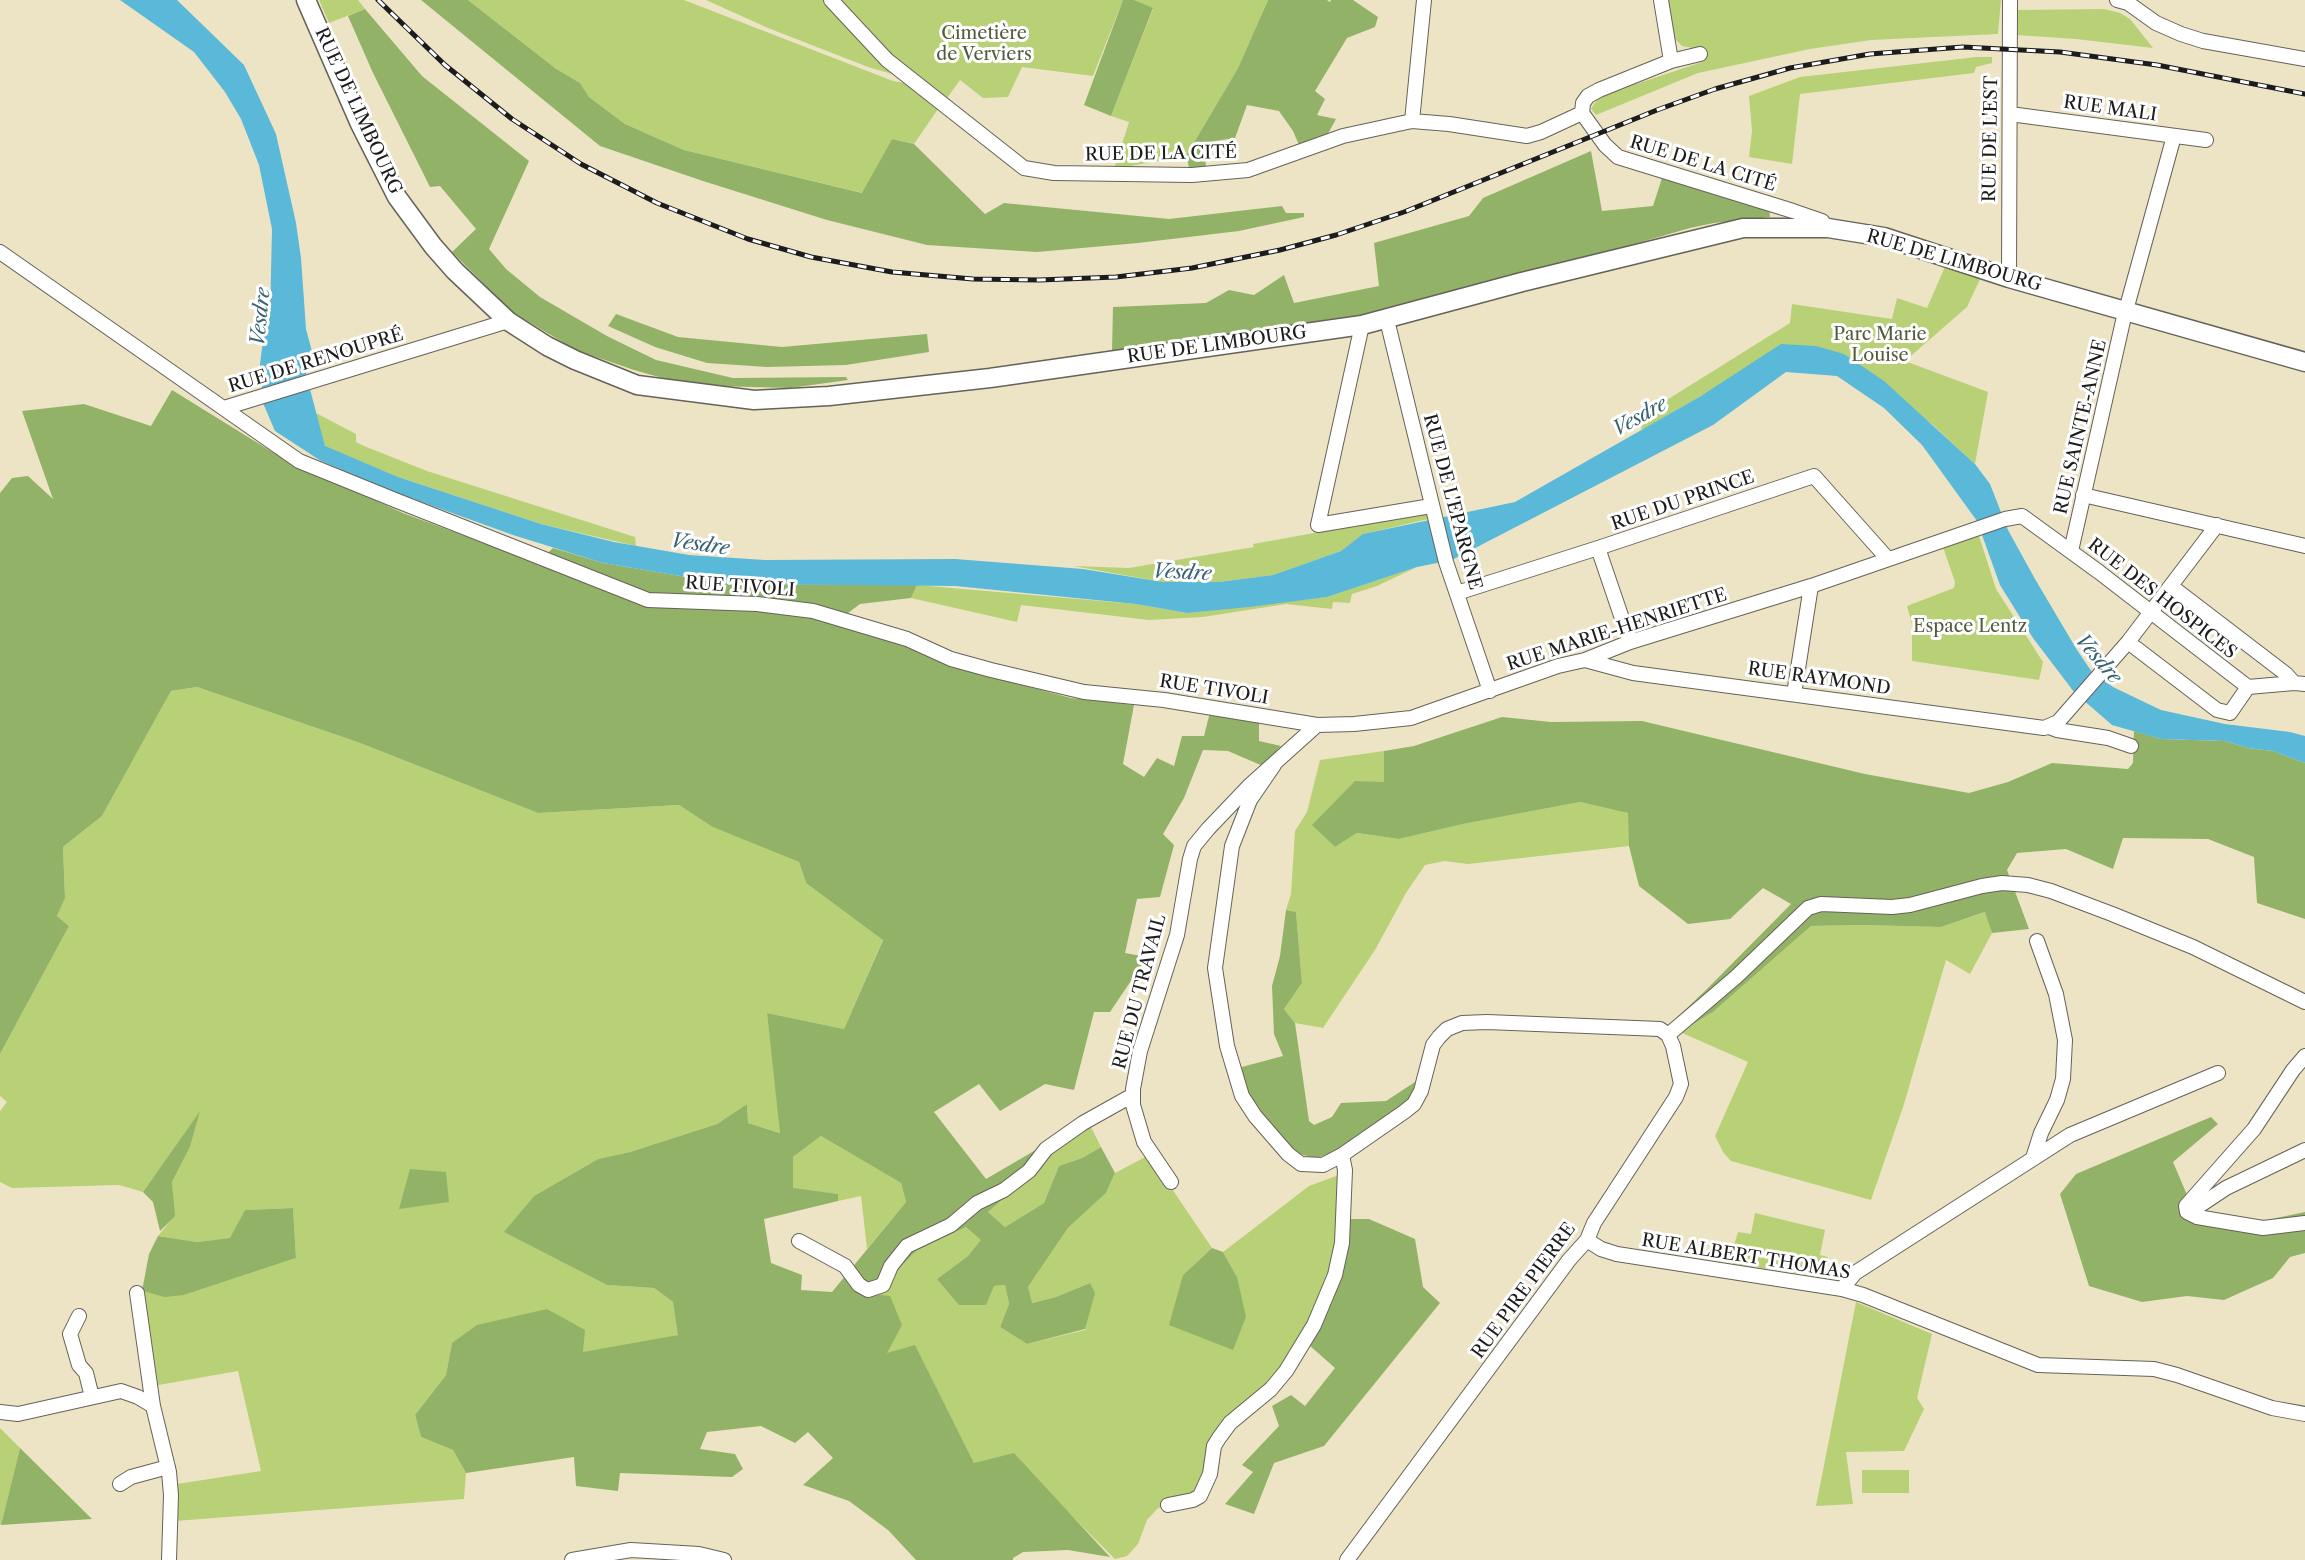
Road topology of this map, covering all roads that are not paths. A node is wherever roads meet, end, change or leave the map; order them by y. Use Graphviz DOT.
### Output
graph roads {
  1 [pos="306,0"];
  2 [pos="831,0"];
  3 [pos="1424,0"];
  4 [pos="1661,0"];
  5 [pos="2010,0"];
  6 [pos="2124,1"];
  7 [pos="1700,54"];
  8 [pos="2305,59"];
  9 [pos="1671,61"];
  10 [pos="1582,113"];
  11 [pos="2010,114"];
  12 [pos="1412,121"];
  13 [pos="2174,136"];
  14 [pos="2206,140"];
  15 [pos="1828,228"];
  16 [pos="0,252"];
  17 [pos="2009,278"];
  18 [pos="2127,311"];
  19 [pos="1387,320"];
  20 [pos="508,321"];
  21 [pos="1362,325"];
  22 [pos="2301,361"];
  23 [pos="224,408"];
  24 [pos="2083,495"];
  25 [pos="1432,508"];
  26 [pos="2005,519"];
  27 [pos="2217,525"];
  28 [pos="2305,546"];
  29 [pos="1599,548"];
  30 [pos="2071,551"];
  31 [pos="1887,558"];
  32 [pos="1811,586"];
  33 [pos="2170,586"];
  34 [pos="1457,592"];
  35 [pos="2151,612"];
  36 [pos="1630,642"];
  37 [pos="2128,642"];
  38 [pos="1585,660"];
  39 [pos="2300,684"];
  40 [pos="2248,687"];
  41 [pos="1490,691"];
  42 [pos="1794,694"];
  43 [pos="1282,719"];
  44 [pos="1317,725"];
  45 [pos="2049,727"];
  46 [pos="2131,746"];
  47 [pos="1274,765"];
  48 [pos="2037,941"];
  49 [pos="2305,1002"];
  50 [pos="1664,1032"];
  51 [pos="2305,1056"];
  52 [pos="2218,1073"];
  53 [pos="1133,1095"];
  54 [pos="2305,1150"];
  55 [pos="1342,1155"];
  56 [pos="2033,1158"];
  57 [pos="1171,1182"];
  58 [pos="2193,1215"];
  59 [pos="2305,1223"];
  60 [pos="1587,1240"];
  61 [pos="800,1241"];
  62 [pos="1842,1289"];
  63 [pos="136,1293"];
  64 [pos="79,1316"];
  65 [pos="92,1396"];
  66 [pos="153,1406"];
  67 [pos="0,1412"];
  68 [pos="2305,1414"];
  69 [pos="168,1467"];
  70 [pos="120,1484"];
  71 [pos="1168,1505"];
  72 [pos="169,1560"];
  73 [pos="572,1560"];
  74 [pos="724,1560"];
  75 [pos="1347,1560"];
  1 -- 20 [label="main road, RUE DE LIMBOURG"];
  2 -- 12 [label="street, RUE DE LA CITÉ"];
  3 -- 12 [label="street"];
  4 -- 9 [label="street"];
  5 -- 11 [label="street, RUE DE L'EST"];
  6 -- 8 [label="street"];
  7 -- 9 [label="street, RUE DE LA CITÉ"];
  9 -- 10 [label="street, RUE DE LA CITÉ"];
  10 -- 12 [label="street, RUE DE LA CITÉ"];
  10 -- 15 [label="street, RUE DE LA CITÉ"];
  11 -- 13 [label="street, RUE MALI"];
  11 -- 17 [label="street, RUE DE L'EST"];
  13 -- 14 [label="street, RUE MALI"];
  13 -- 18 [label="street, RUE SAINTE-ANNE"];
  15 -- 17 [label="main road, RUE DE LIMBOURG"];
  15 -- 19 [label="main road, RUE DE LIMBOURG"];
  16 -- 23 [label="street, RUE DE RENOUPRÉ"];
  17 -- 18 [label="main road, RUE DE LIMBOURG"];
  18 -- 22 [label="main road, RUE DE LIMBOURG"];
  18 -- 24 [label="street, RUE SAINTE-ANNE"];
  19 -- 21 [label="main road, RUE DE LIMBOURG"];
  19 -- 25 [label="street, RUE DE L'EPARGNE"];
  20 -- 21 [label="main road, RUE DE LIMBOURG"];
  20 -- 23 [label="street, RUE DE RENOUPRÉ"];
  21 -- 25 [label="street"];
  23 -- 43 [label="street, RUE TIVOLI"];
  24 -- 27 [label="street"];
  24 -- 30 [label="street, RUE SAINTE-ANNE"];
  25 -- 34 [label="street, RUE DE L'EPARGNE"];
  26 -- 30 [label="street, RUE DES HOSPICES"];
  26 -- 31 [label="street, RUE MARIE-HENRIETTE"];
  27 -- 28 [label="street"];
  27 -- 33 [label="street"];
  29 -- 31 [label="street, RUE DU PRINCE"];
  29 -- 34 [label="street, RUE DU PRINCE"];
  29 -- 36 [label="street"];
  30 -- 35 [label="street, RUE DES HOSPICES"];
  31 -- 32 [label="street, RUE MARIE-HENRIETTE"];
  32 -- 36 [label="street, RUE MARIE-HENRIETTE"];
  32 -- 42 [label="street"];
  33 -- 35 [label="street"];
  33 -- 39 [label="street"];
  34 -- 41 [label="street, RUE DE L'EPARGNE"];
  35 -- 37 [label="street"];
  35 -- 40 [label="street, RUE DES HOSPICES"];
  36 -- 38 [label="street, RUE MARIE-HENRIETTE"];
  37 -- 40 [label="street"];
  37 -- 45 [label="street"];
  38 -- 41 [label="street, RUE MARIE-HENRIETTE"];
  38 -- 42 [label="street, RUE RAYMOND"];
  39 -- 40 [label="street"];
  41 -- 44 [label="street, RUE MARIE-HENRIETTE"];
  42 -- 45 [label="street, RUE RAYMOND"];
  43 -- 44 [label="street, RUE MARIE-HENRIETTE"];
  44 -- 47 [label="street"];
  45 -- 46 [label="street, RUE RAYMOND"];
  47 -- 53 [label="street, RUE DU TRAVAIL"];
  47 -- 55 [label="street"];
  48 -- 56 [label="street"];
  49 -- 50 [label="street"];
  50 -- 55 [label="street"];
  50 -- 60 [label="street, RUE PIRE PIERRE"];
  51 -- 58 [label="street"];
  52 -- 56 [label="street"];
  53 -- 57 [label="street, RUE DU TRAVAIL"];
  53 -- 61 [label="street"];
  54 -- 58 [label="street"];
  55 -- 71 [label="street"];
  56 -- 62 [label="street"];
  58 -- 59 [label="street"];
  60 -- 62 [label="street, RUE ALBERT THOMAS"];
  60 -- 75 [label="street, RUE PIRE PIERRE"];
  62 -- 68 [label="street, RUE ALBERT THOMAS"];
  63 -- 66 [label="street"];
  64 -- 65 [label="street"];
  65 -- 66 [label="street"];
  65 -- 67 [label="street"];
  66 -- 69 [label="street"];
  69 -- 70 [label="street"];
  69 -- 72 [label="street"];
  73 -- 74 [label="street"];
}
